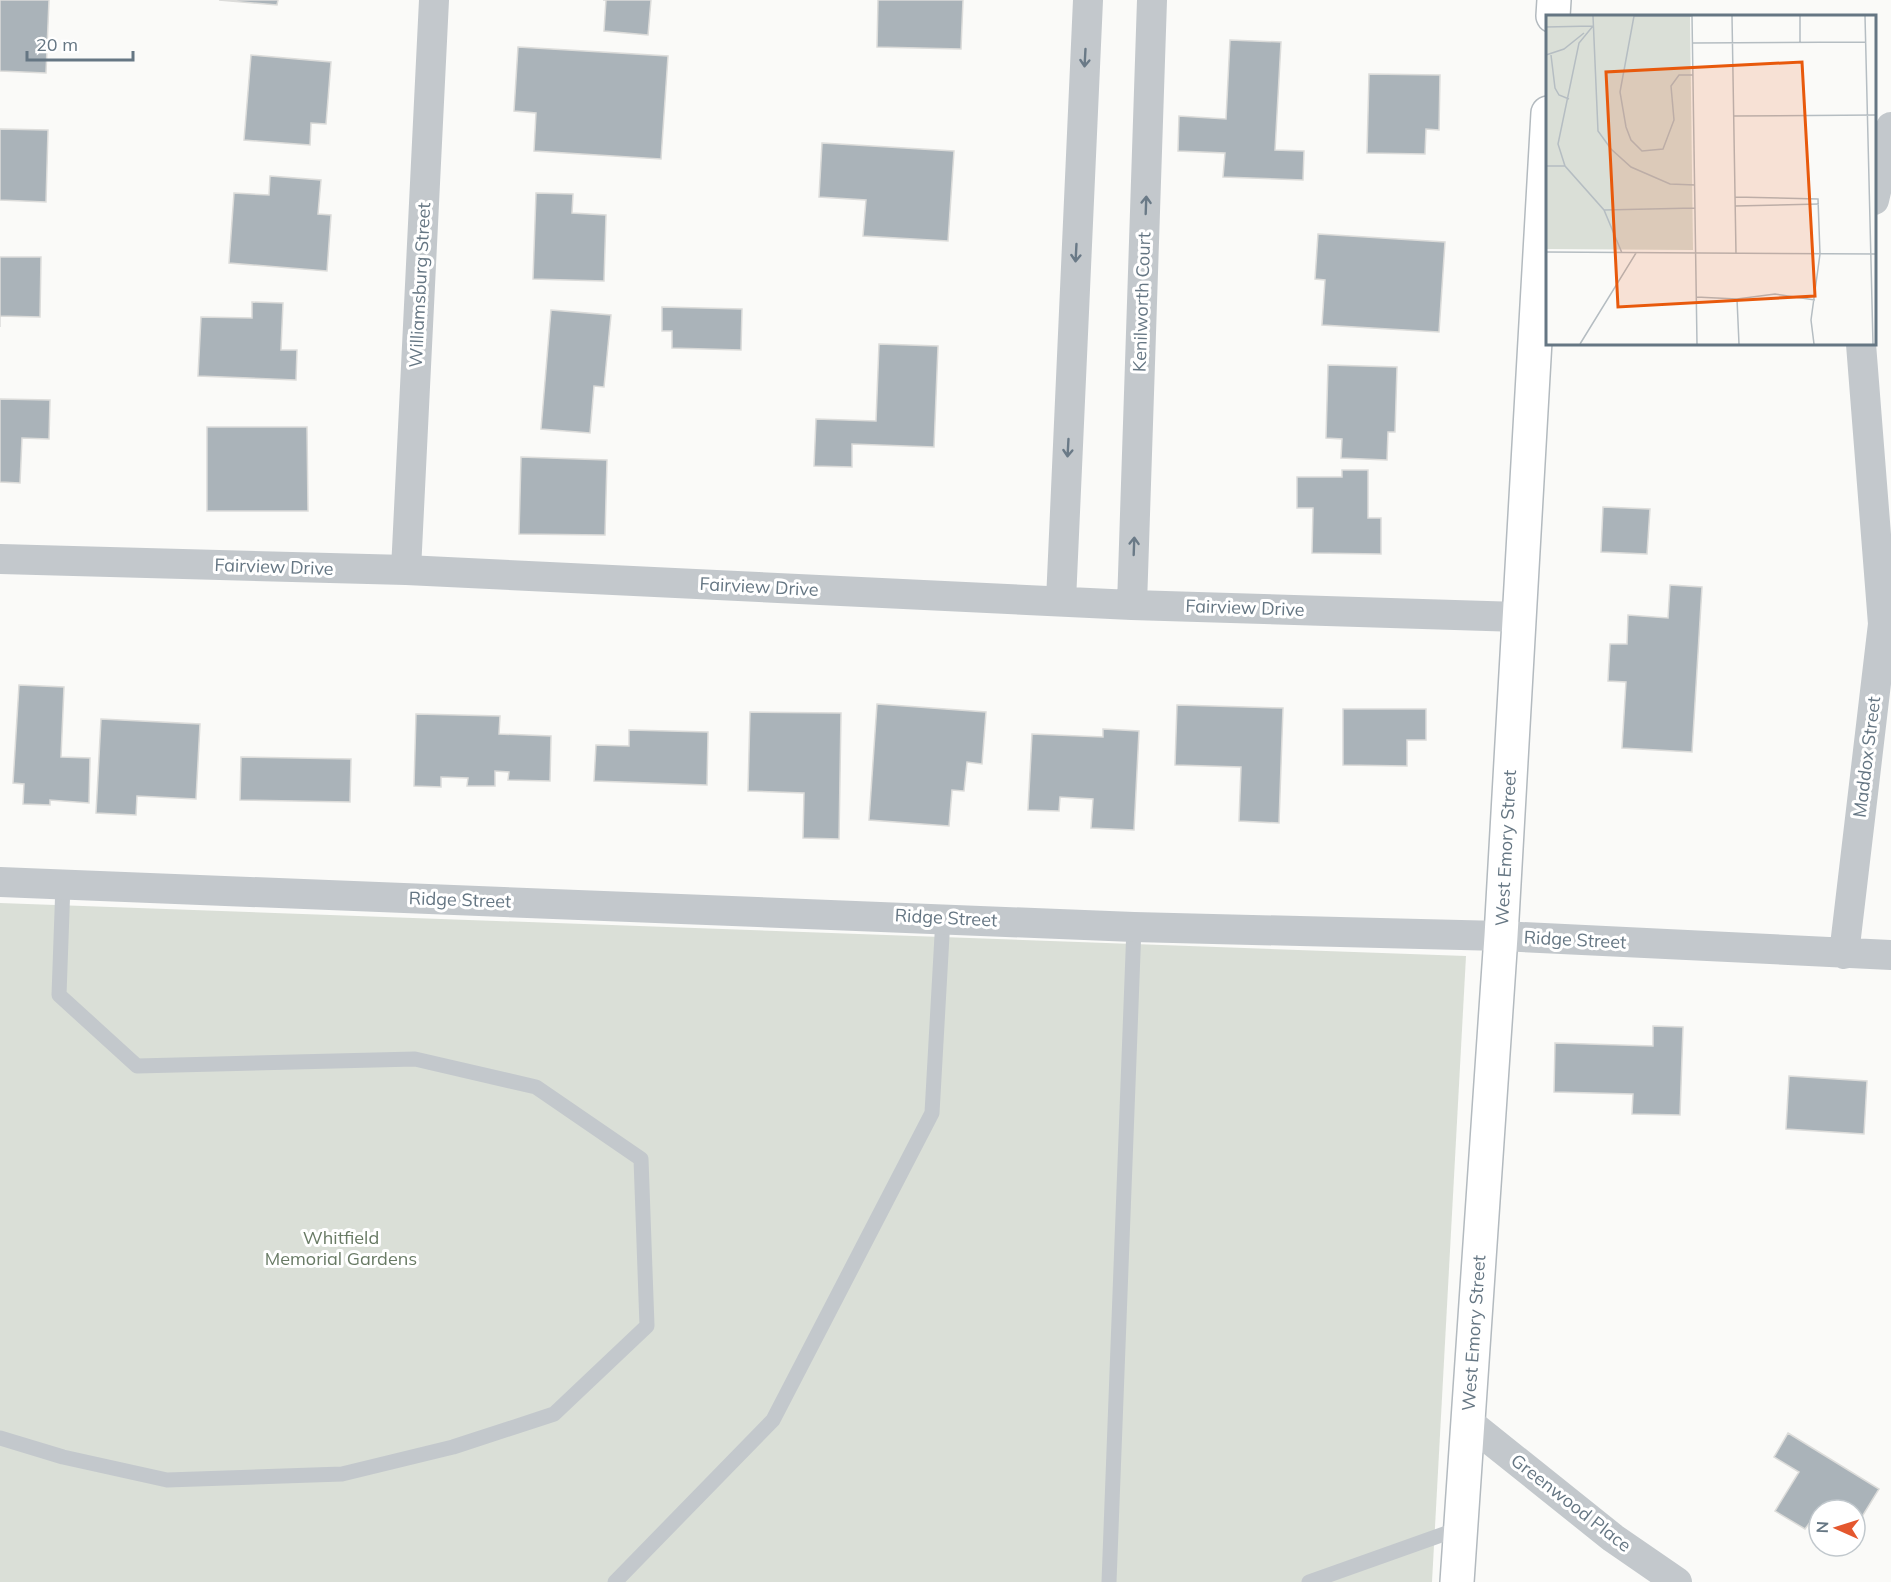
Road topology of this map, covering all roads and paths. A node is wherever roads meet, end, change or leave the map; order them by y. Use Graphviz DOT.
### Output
graph roads {
  1 [pos="434,0"];
  2 [pos="1088,0"];
  3 [pos="1152,0"];
  4 [pos="1554,0"];
  5 [pos="1553,15"];
  6 [pos="1891,127"];
  7 [pos="1546,148"];
  8 [pos="1876,195"];
  9 [pos="1860,345"];
  10 [pos="0,559"];
  11 [pos="406,570"];
  12 [pos="1061,601"];
  13 [pos="1132,605"];
  14 [pos="1519,617"];
  15 [pos="1887,624"];
  16 [pos="0,882"];
  17 [pos="63,884"];
  18 [pos="943,918"];
  19 [pos="1134,927"];
  20 [pos="1501,936"];
  21 [pos="1844,954"];
  22 [pos="1891,956"];
  23 [pos="1468,1422"];
  24 [pos="0,1438"];
  25 [pos="1461,1528"];
  26 [pos="615,1582"];
  27 [pos="1109,1582"];
  28 [pos="1309,1582"];
  29 [pos="1457,1582"];
  30 [pos="1677,1582"];
  1 -- 11 [label="street, Williamsburg Street"];
  2 -- 12 [label="street, one-way"];
  13 -- 3 [label="street, Kenilworth Court, one-way"];
  4 -- 5 [label="street"];
  6 -- 8 [label="street"];
  7 -- 14 [label="street, West Emory Street"];
  9 -- 15 [label="street, Maddox Street"];
  10 -- 11 [label="street, Fairview Drive"];
  11 -- 12 [label="street, Fairview Drive"];
  12 -- 13 [label="street, Fairview Drive"];
  13 -- 14 [label="street, Fairview Drive"];
  14 -- 20 [label="street, West Emory Street"];
  15 -- 21 [label="street, Maddox Street"];
  16 -- 17 [label="street, Ridge Street"];
  17 -- 18 [label="street, Ridge Street"];
  17 -- 24 [label="lane"];
  18 -- 19 [label="street, Ridge Street"];
  18 -- 26 [label="lane"];
  19 -- 20 [label="street, Ridge Street"];
  19 -- 27 [label="lane"];
  20 -- 21 [label="street, Ridge Street"];
  20 -- 23 [label="street, West Emory Street"];
  21 -- 22 [label="street, Ridge Street"];
  23 -- 25 [label="street, West Emory Street"];
  23 -- 30 [label="street, Greenwood Place"];
  25 -- 28 [label="lane"];
  25 -- 29 [label="street, West Emory Street"];
}
